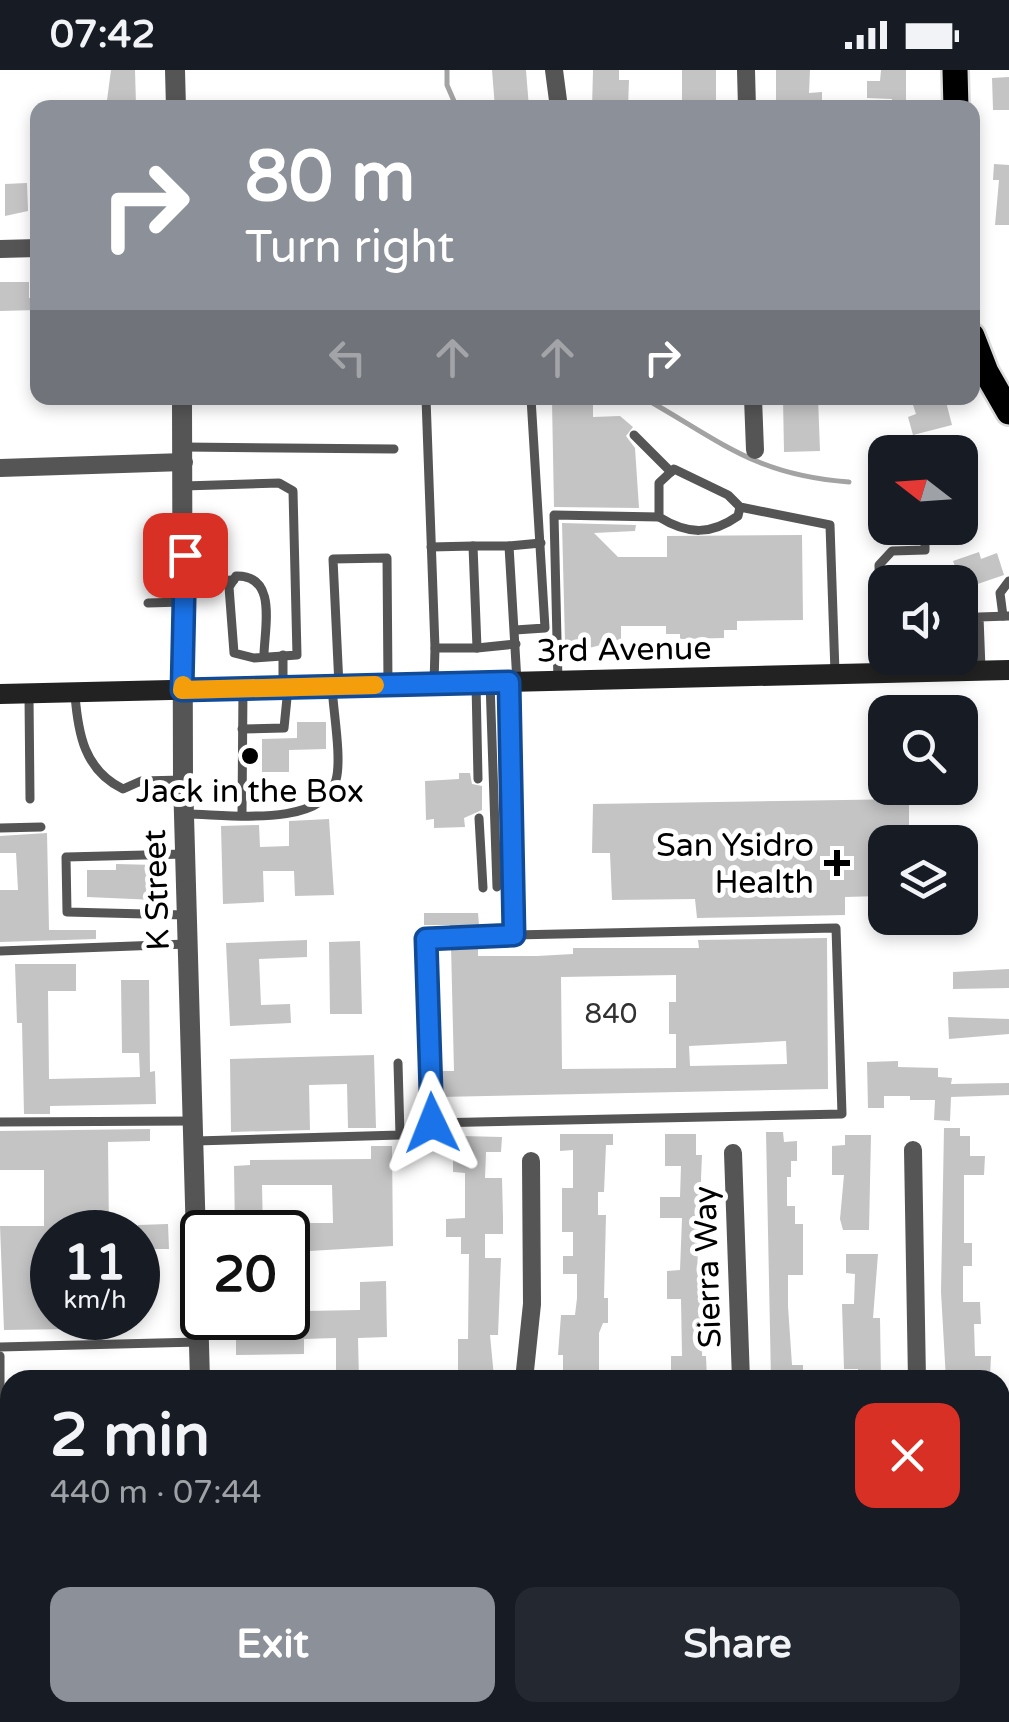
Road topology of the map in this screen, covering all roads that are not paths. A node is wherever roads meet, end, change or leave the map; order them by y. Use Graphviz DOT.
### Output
graph roads {
  1 [pos="175,70"];
  2 [pos="554,70"];
  3 [pos="746,70"];
  4 [pos="956,70"];
  5 [pos="176,100"];
  6 [pos="559,100"];
  7 [pos="747,100"];
  8 [pos="956,100"];
  9 [pos="0,248"];
  10 [pos="30,248"];
  11 [pos="980,357"];
  12 [pos="182,405"];
  13 [pos="426,405"];
  14 [pos="531,405"];
  15 [pos="754,405"];
  16 [pos="1009,412"];
  17 [pos="634,435"];
  18 [pos="394,449"];
  19 [pos="755,450"];
  20 [pos="183,455"];
  21 [pos="0,468"];
  22 [pos="671,472"];
  23 [pos="184,486"];
  24 [pos="740,507"];
  25 [pos="660,517"];
  26 [pos="541,543"];
  27 [pos="926,545"];
  28 [pos="431,546"];
  29 [pos="473,546"];
  30 [pos="508,546"];
  31 [pos="880,565"];
  32 [pos="234,580"];
  33 [pos="1009,581"];
  34 [pos="184,592"];
  35 [pos="148,602"];
  36 [pos="1006,616"];
  37 [pos="515,630"];
  38 [pos="516,644"];
  39 [pos="435,648"];
  40 [pos="477,648"];
  41 [pos="264,654"];
  42 [pos="283,655"];
  43 [pos="1009,670"];
  44 [pos="978,671"];
  45 [pos="981,671"];
  46 [pos="868,673"];
  47 [pos="836,674"];
  48 [pos="558,680"];
  49 [pos="498,682"];
  50 [pos="388,684"];
  51 [pos="434,684"];
  52 [pos="336,686"];
  53 [pos="286,687"];
  54 [pos="243,688"];
  55 [pos="182,690"];
  56 [pos="74,692"];
  57 [pos="29,693"];
  58 [pos="0,694"];
  59 [pos="242,729"];
  60 [pos="478,778"];
  61 [pos="183,780"];
  62 [pos="30,799"];
  63 [pos="184,814"];
  64 [pos="242,814"];
  65 [pos="479,818"];
  66 [pos="41,827"];
  67 [pos="0,828"];
  68 [pos="185,854"];
  69 [pos="497,887"];
  70 [pos="483,888"];
  71 [pos="186,915"];
  72 [pos="514,935"];
  73 [pos="187,944"];
  74 [pos="0,951"];
  75 [pos="398,1063"];
  76 [pos="0,1122"];
  77 [pos="192,1131"];
  78 [pos="913,1150"];
  79 [pos="734,1153"];
  80 [pos="532,1161"];
  81 [pos="198,1342"];
  82 [pos="0,1347"];
  83 [pos="0,1356"];
  84 [pos="199,1370"];
  85 [pos="525,1370"];
  86 [pos="741,1370"];
  87 [pos="918,1370"];
  88 [pos="0,1424"];
  1 -- 5 [label="street"];
  2 -- 6 [label="street"];
  3 -- 7 [label="street"];
  4 -- 8 [label="main road"];
  9 -- 10 [label="street"];
  11 -- 16 [label="main road"];
  12 -- 20 [label="street, K Street"];
  13 -- 28 [label="lane"];
  14 -- 26 [label="lane"];
  15 -- 19 [label="street"];
  17 -- 22 [label="lane"];
  18 -- 20 [label="lane"];
  20 -- 21 [label="street"];
  20 -- 23 [label="street, K Street"];
  22 -- 24 [label="lane"];
  22 -- 25 [label="lane"];
  23 -- 34 [label="street, K Street"];
  23 -- 42 [label="lane"];
  24 -- 25 [label="lane"];
  24 -- 47 [label="lane"];
  25 -- 48 [label="lane"];
  26 -- 30 [label="lane"];
  26 -- 37 [label="lane"];
  27 -- 31 [label="lane"];
  28 -- 29 [label="lane"];
  28 -- 39 [label="lane"];
  29 -- 30 [label="lane"];
  29 -- 40 [label="lane"];
  30 -- 37 [label="lane"];
  32 -- 34 [label="lane"];
  32 -- 41 [label="lane"];
  32 -- 41 [label="lane"];
  33 -- 36 [label="lane"];
  34 -- 35 [label="lane"];
  34 -- 55 [label="street, K Street"];
  36 -- 45 [label="lane"];
  37 -- 38 [label="lane"];
  38 -- 40 [label="lane"];
  38 -- 49 [label="lane"];
  39 -- 40 [label="lane"];
  39 -- 51 [label="lane"];
  41 -- 42 [label="lane"];
  42 -- 53 [label="lane"];
  43 -- 45 [label="main road, 3rd Avenue"];
  44 -- 45 [label="main road, 3rd Avenue"];
  46 -- 47 [label="main road, 3rd Avenue"];
  47 -- 48 [label="main road, 3rd Avenue"];
  48 -- 49 [label="main road, 3rd Avenue"];
  49 -- 51 [label="main road, 3rd Avenue"];
  49 -- 60 [label="lane"];
  49 -- 69 [label="lane"];
  49 -- 72 [label="lane"];
  50 -- 51 [label="main road, 3rd Avenue"];
  50 -- 52 [label="main road, 3rd Avenue"];
  50 -- 52 [label="lane"];
  52 -- 53 [label="main road, 3rd Avenue"];
  52 -- 64 [label="lane"];
  53 -- 54 [label="main road, 3rd Avenue"];
  53 -- 59 [label="lane"];
  54 -- 55 [label="main road, 3rd Avenue"];
  54 -- 59 [label="lane"];
  55 -- 56 [label="main road, 3rd Avenue"];
  55 -- 61 [label="street, K Street"];
  56 -- 57 [label="main road, 3rd Avenue"];
  56 -- 61 [label="lane"];
  57 -- 58 [label="main road, 3rd Avenue"];
  57 -- 62 [label="lane"];
  59 -- 64 [label="lane"];
  61 -- 63 [label="street, K Street"];
  63 -- 64 [label="lane"];
  63 -- 68 [label="street, K Street"];
  65 -- 70 [label="lane"];
  66 -- 67 [label="lane"];
  68 -- 71 [label="street, K Street"];
  68 -- 71 [label="lane"];
  71 -- 73 [label="street, K Street"];
  72 -- 72 [label="lane"];
  73 -- 74 [label="lane"];
  73 -- 77 [label="street, K Street"];
  75 -- 77 [label="lane"];
  76 -- 77 [label="lane"];
  77 -- 81 [label="street, K Street"];
  78 -- 87 [label="street"];
  79 -- 86 [label="street, Sierra Way"];
  80 -- 85 [label="street"];
  81 -- 82 [label="lane"];
  81 -- 84 [label="street, K Street"];
  83 -- 88 [label="lane"];
}
